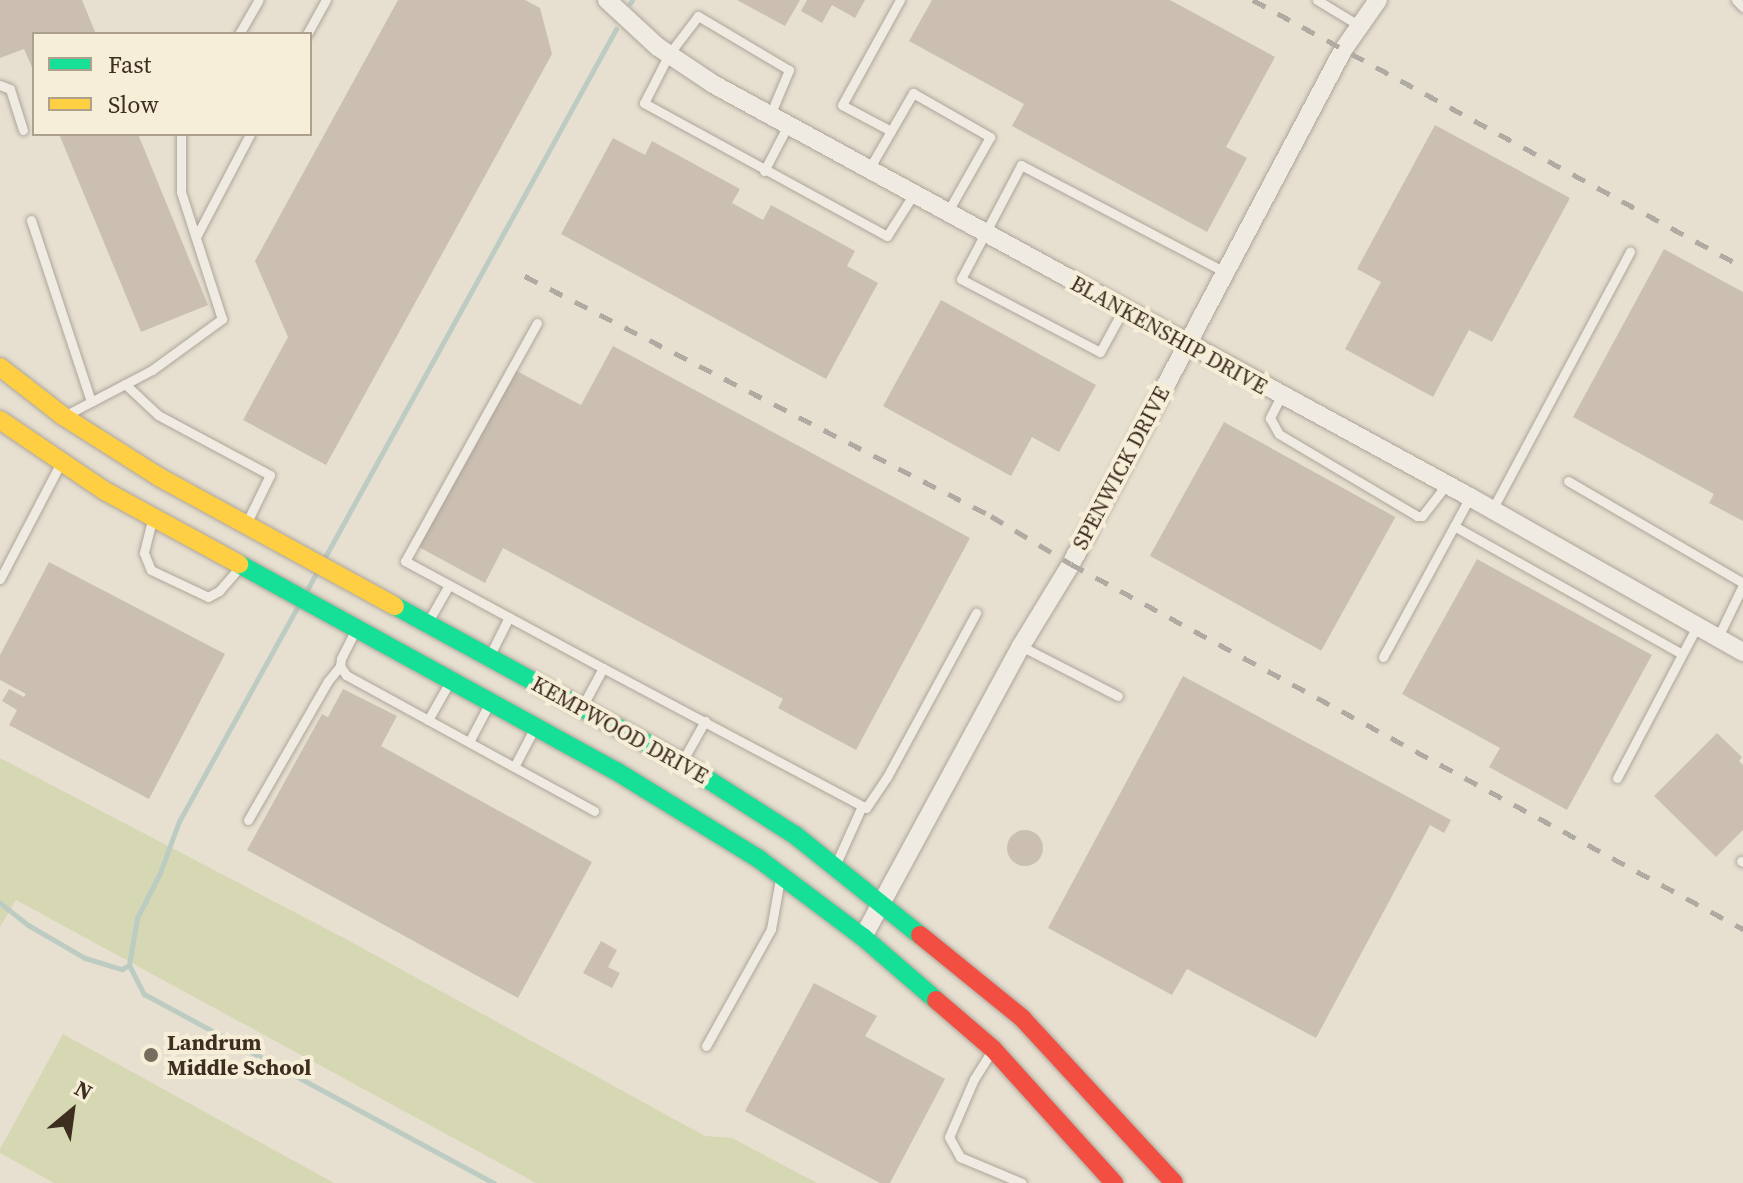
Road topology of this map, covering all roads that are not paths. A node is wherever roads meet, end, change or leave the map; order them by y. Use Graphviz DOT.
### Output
graph roads {
  1 [pos="259,0"];
  2 [pos="326,0"];
  3 [pos="607,0"];
  4 [pos="900,0"];
  5 [pos="1317,0"];
  6 [pos="1378,0"];
  7 [pos="1736,0"];
  8 [pos="1743,7"];
  9 [pos="1360,26"];
  10 [pos="240,32"];
  11 [pos="308,32"];
  12 [pos="669,54"];
  13 [pos="0,85"];
  14 [pos="770,115"];
  15 [pos="788,125"];
  16 [pos="23,130"];
  17 [pos="891,131"];
  18 [pos="181,136"];
  19 [pos="249,136"];
  20 [pos="868,170"];
  21 [pos="764,171"];
  22 [pos="913,195"];
  23 [pos="947,213"];
  24 [pos="31,220"];
  25 [pos="984,233"];
  26 [pos="196,237"];
  27 [pos="1630,252"];
  28 [pos="1223,271"];
  29 [pos="1123,310"];
  30 [pos="537,323"];
  31 [pos="1185,345"];
  32 [pos="0,367"];
  33 [pos="125,384"];
  34 [pos="1281,396"];
  35 [pos="91,401"];
  36 [pos="63,416"];
  37 [pos="0,420"];
  38 [pos="62,461"];
  39 [pos="1568,481"];
  40 [pos="1446,485"];
  41 [pos="1470,497"];
  42 [pos="1492,510"];
  43 [pos="153,517"];
  44 [pos="245,525"];
  45 [pos="1454,526"];
  46 [pos="235,562"];
  47 [pos="0,579"];
  48 [pos="1743,584"];
  49 [pos="449,585"];
  50 [pos="976,613"];
  51 [pos="509,617"];
  52 [pos="427,624"];
  53 [pos="1697,626"];
  54 [pos="357,628"];
  55 [pos="1718,637"];
  56 [pos="1021,646"];
  57 [pos="1743,652"];
  58 [pos="1682,654"];
  59 [pos="489,657"];
  60 [pos="1383,657"];
  61 [pos="340,666"];
  62 [pos="603,668"];
  63 [pos="450,680"];
  64 [pos="1118,696"];
  65 [pos="490,701"];
  66 [pos="428,720"];
  67 [pos="705,721"];
  68 [pos="573,725"];
  69 [pos="535,726"];
  70 [pos="469,742"];
  71 [pos="681,763"];
  72 [pos="514,767"];
  73 [pos="1617,778"];
  74 [pos="862,806"];
  75 [pos="594,811"];
  76 [pos="248,820"];
  77 [pos="835,866"];
  78 [pos="781,876"];
  79 [pos="882,903"];
  80 [pos="863,937"];
  81 [pos="706,1046"];
  82 [pos="993,1049"];
  83 [pos="1105,1181"];
  84 [pos="1022,1183"];
  85 [pos="1174,1183"];
  1 -- 10 [label="lane"];
  2 -- 11 [label="lane"];
  3 -- 12 [label="street, BLANKENSHIP DRIVE"];
  4 -- 17 [label="lane"];
  5 -- 9 [label="lane"];
  6 -- 9 [label="street, SPENWICK DRIVE"];
  7 -- 8 [label="lane"];
  9 -- 28 [label="street, SPENWICK DRIVE"];
  12 -- 14 [label="street, BLANKENSHIP DRIVE"];
  12 -- 14 [label="lane"];
  12 -- 21 [label="lane"];
  13 -- 16 [label="lane"];
  14 -- 15 [label="street, BLANKENSHIP DRIVE"];
  15 -- 20 [label="street, BLANKENSHIP DRIVE"];
  15 -- 21 [label="lane"];
  17 -- 20 [label="lane"];
  17 -- 23 [label="lane"];
  18 -- 26 [label="lane"];
  19 -- 26 [label="lane"];
  20 -- 22 [label="street, BLANKENSHIP DRIVE"];
  21 -- 22 [label="lane"];
  22 -- 23 [label="street, BLANKENSHIP DRIVE"];
  23 -- 25 [label="street, BLANKENSHIP DRIVE"];
  24 -- 35 [label="lane"];
  25 -- 28 [label="lane"];
  25 -- 29 [label="street, BLANKENSHIP DRIVE"];
  25 -- 29 [label="lane"];
  26 -- 33 [label="lane"];
  27 -- 42 [label="lane"];
  28 -- 31 [label="street, SPENWICK DRIVE"];
  29 -- 31 [label="street, BLANKENSHIP DRIVE"];
  30 -- 49 [label="lane"];
  31 -- 34 [label="street, BLANKENSHIP DRIVE"];
  31 -- 56 [label="street, SPENWICK DRIVE"];
  32 -- 36 [label="main road, KEMPWOOD DRIVE"];
  33 -- 35 [label="lane"];
  33 -- 44 [label="lane"];
  34 -- 40 [label="street, BLANKENSHIP DRIVE"];
  34 -- 40 [label="lane"];
  35 -- 36 [label="lane"];
  36 -- 44 [label="main road, KEMPWOOD DRIVE"];
  37 -- 38 [label="main road, KEMPWOOD DRIVE"];
  38 -- 43 [label="main road, KEMPWOOD DRIVE"];
  38 -- 47 [label="lane"];
  39 -- 48 [label="lane"];
  40 -- 41 [label="street, BLANKENSHIP DRIVE"];
  41 -- 42 [label="street, BLANKENSHIP DRIVE"];
  41 -- 45 [label="lane"];
  42 -- 53 [label="street, BLANKENSHIP DRIVE"];
  43 -- 46 [label="main road, KEMPWOOD DRIVE"];
  43 -- 46 [label="lane"];
  44 -- 46 [label="main road"];
  44 -- 52 [label="main road, KEMPWOOD DRIVE"];
  45 -- 58 [label="lane"];
  45 -- 60 [label="lane"];
  46 -- 54 [label="main road, KEMPWOOD DRIVE"];
  48 -- 55 [label="lane"];
  49 -- 51 [label="lane"];
  49 -- 52 [label="lane"];
  50 -- 74 [label="lane"];
  51 -- 59 [label="lane"];
  51 -- 62 [label="lane"];
  52 -- 59 [label="main road, KEMPWOOD DRIVE"];
  53 -- 55 [label="street, BLANKENSHIP DRIVE"];
  53 -- 58 [label="lane"];
  54 -- 61 [label="lane"];
  54 -- 63 [label="main road, KEMPWOOD DRIVE"];
  55 -- 57 [label="street, BLANKENSHIP DRIVE"];
  56 -- 64 [label="lane"];
  56 -- 79 [label="street, SPENWICK DRIVE"];
  58 -- 73 [label="lane"];
  59 -- 68 [label="main road, KEMPWOOD DRIVE"];
  61 -- 66 [label="lane"];
  61 -- 76 [label="lane"];
  62 -- 67 [label="lane"];
  62 -- 68 [label="lane"];
  63 -- 65 [label="main road, KEMPWOOD DRIVE"];
  63 -- 66 [label="lane"];
  65 -- 69 [label="main road, KEMPWOOD DRIVE"];
  65 -- 70 [label="lane"];
  66 -- 70 [label="lane"];
  67 -- 71 [label="lane"];
  67 -- 74 [label="lane"];
  68 -- 69 [label="main road, KEMPWOOD DRIVE"];
  68 -- 71 [label="main road, KEMPWOOD DRIVE"];
  68 -- 78 [label="main road, KEMPWOOD DRIVE"];
  69 -- 72 [label="lane"];
  70 -- 72 [label="lane"];
  71 -- 77 [label="main road, KEMPWOOD DRIVE"];
  72 -- 75 [label="lane"];
  74 -- 77 [label="lane"];
  77 -- 79 [label="main road, KEMPWOOD DRIVE"];
  78 -- 80 [label="main road, KEMPWOOD DRIVE"];
  78 -- 81 [label="lane"];
  79 -- 80 [label="street, SPENWICK DRIVE"];
  79 -- 85 [label="main road, KEMPWOOD DRIVE"];
  80 -- 82 [label="main road, KEMPWOOD DRIVE"];
  82 -- 83 [label="main road, KEMPWOOD DRIVE"];
  82 -- 84 [label="lane"];
}
